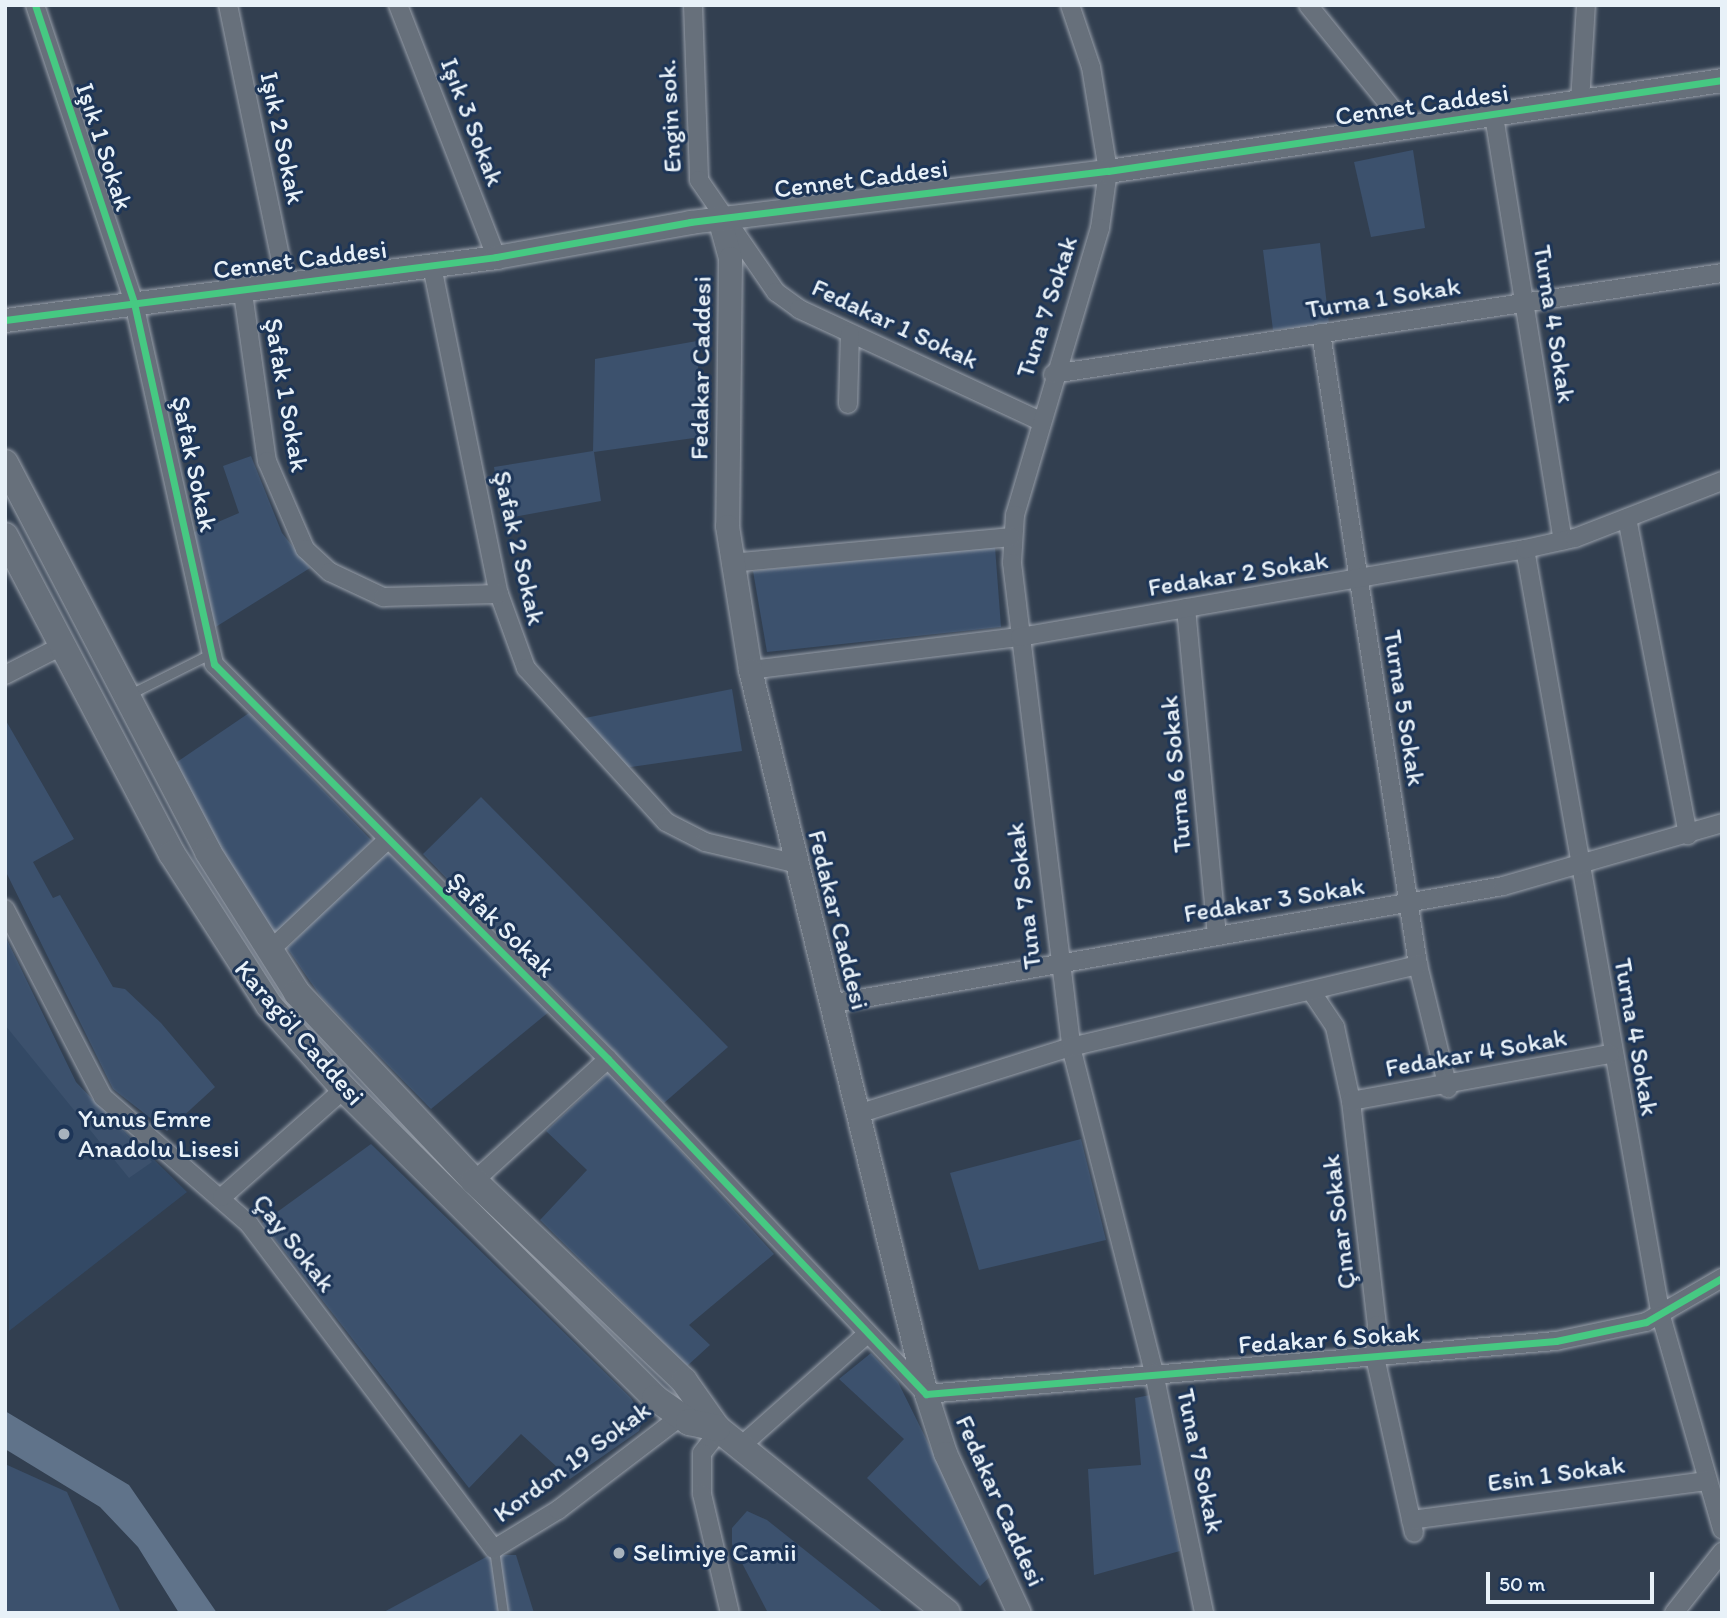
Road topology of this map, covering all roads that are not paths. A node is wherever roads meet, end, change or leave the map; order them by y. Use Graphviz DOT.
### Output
graph roads {
  1 [pos="35,5"];
  2 [pos="228,5"];
  3 [pos="398,5"];
  4 [pos="693,5"];
  5 [pos="1070,5"];
  6 [pos="1308,5"];
  7 [pos="1587,5"];
  8 [pos="1722,80"];
  9 [pos="1580,102"];
  10 [pos="1494,116"];
  11 [pos="1408,128"];
  12 [pos="1108,171"];
  13 [pos="719,218"];
  14 [pos="496,257"];
  15 [pos="432,266"];
  16 [pos="1722,273"];
  17 [pos="285,281"];
  18 [pos="242,286"];
  19 [pos="134,303"];
  20 [pos="1523,303"];
  21 [pos="5,320"];
  22 [pos="850,334"];
  23 [pos="1321,334"];
  24 [pos="1053,374"];
  25 [pos="849,404"];
  26 [pos="1040,421"];
  27 [pos="5,463"];
  28 [pos="1722,481"];
  29 [pos="1627,518"];
  30 [pos="5,536"];
  31 [pos="1011,537"];
  32 [pos="1563,540"];
  33 [pos="1525,549"];
  34 [pos="731,563"];
  35 [pos="1358,581"];
  36 [pos="499,594"];
  37 [pos="1186,608"];
  38 [pos="1020,637"];
  39 [pos="60,647"];
  40 [pos="210,654"];
  41 [pos="750,670"];
  42 [pos="5,676"];
  43 [pos="124,697"];
  44 [pos="1722,823"];
  45 [pos="1688,835"];
  46 [pos="386,841"];
  47 [pos="794,863"];
  48 [pos="1583,867"];
  49 [pos="1408,904"];
  50 [pos="5,909"];
  51 [pos="1217,934"];
  52 [pos="268,952"];
  53 [pos="1058,965"];
  54 [pos="1418,965"];
  55 [pos="1313,994"];
  56 [pos="830,1004"];
  57 [pos="1071,1047"];
  58 [pos="1610,1054"];
  59 [pos="608,1059"];
  60 [pos="1448,1088"];
  61 [pos="344,1089"];
  62 [pos="1351,1101"];
  63 [pos="858,1114"];
  64 [pos="474,1181"];
  65 [pos="222,1197"];
  66 [pos="1722,1278"];
  67 [pos="1661,1316"];
  68 [pos="867,1334"];
  69 [pos="1375,1357"];
  70 [pos="1154,1373"];
  71 [pos="926,1394"];
  72 [pos="680,1417"];
  73 [pos="726,1435"];
  74 [pos="1707,1481"];
  75 [pos="1413,1526"];
  76 [pos="1722,1529"];
  77 [pos="494,1549"];
  78 [pos="1722,1552"];
  79 [pos="503,1613"];
  80 [pos="730,1613"];
  81 [pos="947,1613"];
  82 [pos="1018,1613"];
  83 [pos="1204,1613"];
  84 [pos="1674,1613"];
  1 -- 19 [label="street, Işık 1 Sokak"];
  2 -- 17 [label="street, Işık 2 Sokak"];
  3 -- 14 [label="street, Işık 3 Sokak"];
  4 -- 13 [label="street, Engin sok."];
  5 -- 12 [label="street, Tuna 7 Sokak"];
  6 -- 11 [label="street"];
  7 -- 9 [label="street"];
  8 -- 9 [label="street, Cennet Caddesi"];
  9 -- 10 [label="street, Cennet Caddesi"];
  10 -- 11 [label="street, Cennet Caddesi"];
  10 -- 20 [label="street, Turna 4 Sokak"];
  11 -- 12 [label="street, Cennet Caddesi"];
  12 -- 13 [label="street, Cennet Caddesi"];
  12 -- 24 [label="street, Tuna 7 Sokak"];
  13 -- 14 [label="street, Cennet Caddesi"];
  13 -- 22 [label="street, Fedakar 1 Sokak"];
  13 -- 34 [label="street, Fedakar Caddesi"];
  14 -- 15 [label="street, Cennet Caddesi"];
  15 -- 17 [label="street, Cennet Caddesi"];
  15 -- 36 [label="street, Şafak 2 Sokak"];
  16 -- 20 [label="street, Turna 1 Sokak"];
  17 -- 18 [label="street, Cennet Caddesi"];
  18 -- 19 [label="street, Cennet Caddesi"];
  18 -- 36 [label="street, Şafak 1 Sokak"];
  19 -- 21 [label="street, Cennet Caddesi"];
  19 -- 40 [label="street, Şafak Sokak"];
  20 -- 23 [label="street, Turna 1 Sokak"];
  20 -- 32 [label="street, Turna 4 Sokak"];
  22 -- 25 [label="street"];
  22 -- 26 [label="street, Fedakar 1 Sokak"];
  23 -- 24 [label="street, Turna 1 Sokak"];
  23 -- 35 [label="street, Turna 5 Sokak"];
  24 -- 26 [label="street, Tuna 7 Sokak"];
  26 -- 31 [label="street, Tuna 7 Sokak"];
  27 -- 43 [label="main road"];
  28 -- 29 [label="street, Fedakar 2 Sokak"];
  29 -- 32 [label="street, Fedakar 2 Sokak"];
  29 -- 45 [label="street"];
  30 -- 39 [label="main road, Karagöl Caddesi"];
  31 -- 34 [label="street"];
  31 -- 38 [label="street, Tuna 7 Sokak"];
  32 -- 33 [label="street, Fedakar 2 Sokak"];
  33 -- 35 [label="street, Fedakar 2 Sokak"];
  33 -- 48 [label="street, Turna 4 Sokak"];
  34 -- 41 [label="street, Fedakar Caddesi"];
  35 -- 37 [label="street, Fedakar 2 Sokak"];
  35 -- 49 [label="street, Turna 5 Sokak"];
  36 -- 47 [label="street, Şafak 2 Sokak"];
  37 -- 38 [label="street, Fedakar 2 Sokak"];
  37 -- 51 [label="street, Turna 6 Sokak"];
  38 -- 41 [label="street, Fedakar 2 Sokak"];
  38 -- 53 [label="street, Tuna 7 Sokak"];
  39 -- 42 [label="street"];
  39 -- 61 [label="main road, Karagöl Caddesi"];
  40 -- 43 [label="lane"];
  40 -- 46 [label="street, Şafak Sokak"];
  41 -- 47 [label="street, Fedakar Caddesi"];
  43 -- 52 [label="main road"];
  44 -- 45 [label="street, Fedakar 3 Sokak"];
  45 -- 48 [label="street, Fedakar 3 Sokak"];
  46 -- 52 [label="street"];
  46 -- 59 [label="street, Şafak Sokak"];
  47 -- 56 [label="street, Fedakar Caddesi"];
  48 -- 49 [label="street, Fedakar 3 Sokak"];
  48 -- 58 [label="street, Turna 4 Sokak"];
  49 -- 51 [label="street, Fedakar 3 Sokak"];
  49 -- 54 [label="street, Turna 5 Sokak"];
  50 -- 65 [label="street, Çay Sokak"];
  51 -- 53 [label="street, Fedakar 3 Sokak"];
  52 -- 64 [label="main road"];
  53 -- 56 [label="street, Fedakar 3 Sokak"];
  53 -- 57 [label="street, Tuna 7 Sokak"];
  54 -- 55 [label="street"];
  54 -- 60 [label="street, Turna 5 Sokak"];
  55 -- 57 [label="street"];
  55 -- 62 [label="street, Çınar Sokak"];
  56 -- 63 [label="street, Fedakar Caddesi"];
  57 -- 63 [label="street"];
  57 -- 70 [label="street, Tuna 7 Sokak"];
  58 -- 60 [label="street, Fedakar 4 Sokak"];
  58 -- 67 [label="street, Turna 4 Sokak"];
  59 -- 64 [label="street"];
  59 -- 68 [label="street, Şafak Sokak"];
  60 -- 62 [label="street, Fedakar 4 Sokak"];
  61 -- 65 [label="street"];
  61 -- 72 [label="main road, Karagöl Caddesi"];
  62 -- 69 [label="street, Çınar Sokak"];
  63 -- 71 [label="street, Fedakar Caddesi"];
  64 -- 73 [label="main road"];
  65 -- 77 [label="street, Çay Sokak"];
  66 -- 67 [label="street, Fedakar 6 Sokak"];
  67 -- 69 [label="street, Fedakar 6 Sokak"];
  67 -- 74 [label="street, Turna 4 Sokak"];
  68 -- 71 [label="street, Şafak Sokak"];
  68 -- 73 [label="street"];
  69 -- 70 [label="street, Fedakar 6 Sokak"];
  69 -- 75 [label="street, Çınar Sokak"];
  70 -- 71 [label="street, Fedakar 6 Sokak"];
  70 -- 83 [label="street, Tuna 7 Sokak"];
  71 -- 82 [label="street, Fedakar Caddesi"];
  72 -- 73 [label="main road, Karagöl Caddesi"];
  72 -- 77 [label="street, Kordon 19 Sokak"];
  73 -- 80 [label="street"];
  73 -- 81 [label="main road"];
  74 -- 75 [label="street, Esin 1 Sokak"];
  74 -- 76 [label="street, Turna 4 Sokak"];
  77 -- 79 [label="lane"];
  78 -- 84 [label="street"];
}
